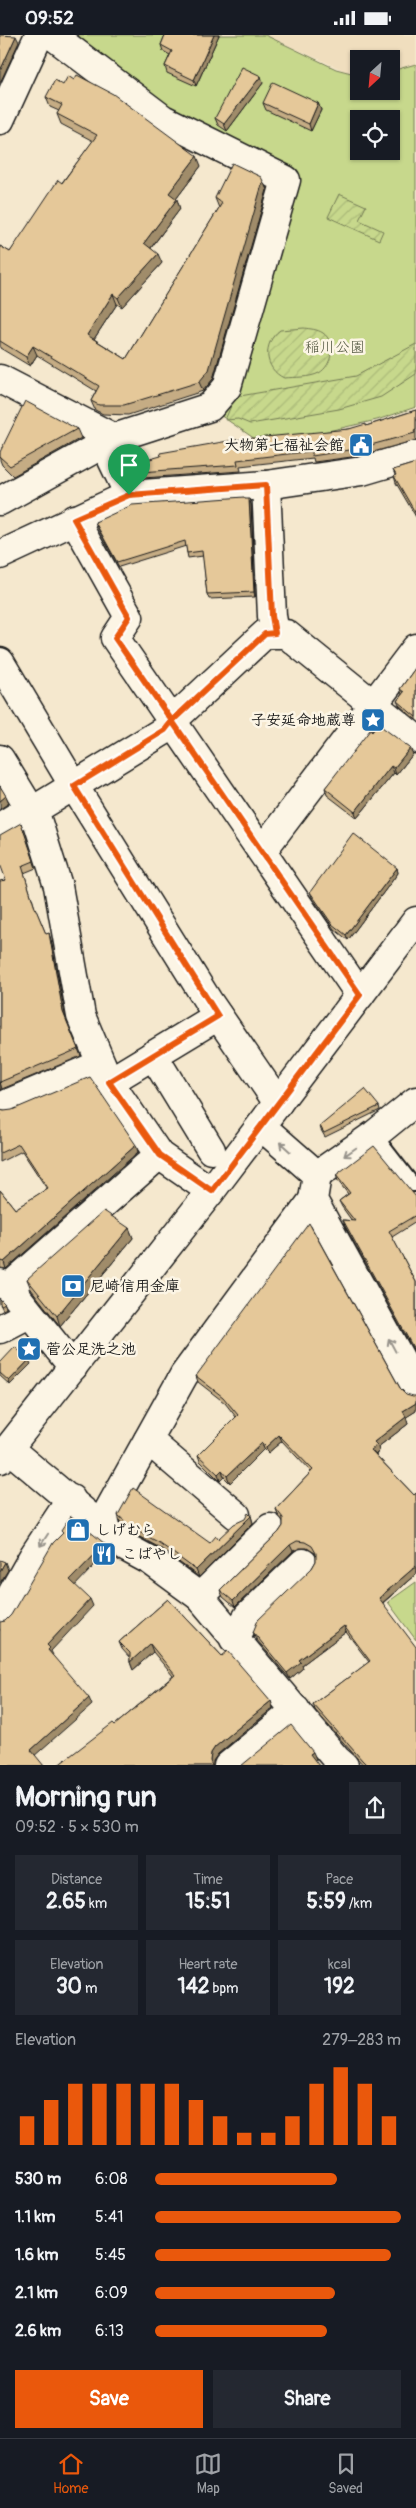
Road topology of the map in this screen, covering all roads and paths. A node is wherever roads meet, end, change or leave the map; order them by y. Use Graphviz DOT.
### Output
graph roads {
  1 [pos="39,35"];
  2 [pos="52,35"];
  3 [pos="0,120"];
  4 [pos="0,379"];
  5 [pos="109,441"];
  6 [pos="416,455"];
  7 [pos="266,485"];
  8 [pos="129,495"];
  9 [pos="0,501"];
  10 [pos="74,519"];
  11 [pos="0,555"];
  12 [pos="275,633"];
  13 [pos="416,648"];
  14 [pos="0,662"];
  15 [pos="8,696"];
  16 [pos="372,705"];
  17 [pos="172,721"];
  18 [pos="416,739"];
  19 [pos="0,759"];
  20 [pos="74,786"];
  21 [pos="32,810"];
  22 [pos="0,827"];
  23 [pos="262,851"];
  24 [pos="416,921"];
  25 [pos="360,995"];
  26 [pos="218,1016"];
  27 [pos="152,1055"];
  28 [pos="105,1073"];
  29 [pos="416,1101"];
  30 [pos="9,1103"];
  31 [pos="278,1103"];
  32 [pos="261,1126"];
  33 [pos="374,1135"];
  34 [pos="211,1150"];
  35 [pos="160,1155"];
  36 [pos="416,1184"];
  37 [pos="315,1188"];
  38 [pos="212,1191"];
  39 [pos="4,1285"];
  40 [pos="30,1314"];
  41 [pos="0,1329"];
  42 [pos="73,1367"];
  43 [pos="416,1387"];
  44 [pos="148,1440"];
  45 [pos="4,1454"];
  46 [pos="71,1499"];
  47 [pos="236,1515"];
  48 [pos="100,1524"];
  49 [pos="270,1528"];
  50 [pos="303,1563"];
  51 [pos="200,1597"];
  52 [pos="0,1615"];
  53 [pos="234,1639"];
  54 [pos="296,1710"];
  55 [pos="228,1765"];
  56 [pos="344,1765"];
  1 -- 3 [label="street"];
  2 -- 5 [label="street"];
  4 -- 5 [label="street"];
  5 -- 8 [label="street"];
  5 -- 9 [label="street"];
  6 -- 7 [label="street"];
  7 -- 8 [label="street"];
  7 -- 12 [label="street"];
  8 -- 10 [label="street"];
  10 -- 11 [label="street"];
  10 -- 17 [label="street"];
  12 -- 16 [label="street"];
  12 -- 17 [label="street"];
  13 -- 16 [label="street"];
  14 -- 15 [label="street"];
  15 -- 20 [label="street"];
  16 -- 18 [label="street"];
  16 -- 23 [label="street"];
  17 -- 20 [label="street"];
  17 -- 23 [label="street"];
  19 -- 21 [label="street"];
  20 -- 21 [label="street"];
  20 -- 26 [label="street"];
  21 -- 22 [label="street"];
  21 -- 28 [label="street"];
  23 -- 25 [label="street"];
  24 -- 25 [label="street"];
  25 -- 31 [label="street"];
  26 -- 27 [label="street"];
  26 -- 31 [label="street"];
  27 -- 28 [label="street"];
  27 -- 34 [label="street"];
  28 -- 30 [label="street"];
  28 -- 35 [label="street"];
  29 -- 33 [label="street"];
  31 -- 32 [label="street"];
  37 -- 32 [label="street, one-way"];
  32 -- 38 [label="street"];
  33 -- 36 [label="lane"];
  33 -- 37 [label="street, one-way"];
  35 -- 38 [label="street"];
  35 -- 39 [label="street"];
  43 -- 37 [label="street, one-way"];
  37 -- 44 [label="street"];
  38 -- 42 [label="street"];
  39 -- 40 [label="street"];
  40 -- 41 [label="street"];
  40 -- 42 [label="street"];
  42 -- 45 [label="street"];
  44 -- 47 [label="street"];
  44 -- 48 [label="street"];
  45 -- 46 [label="street"];
  46 -- 48 [label="street"];
  46 -- 52 [label="street, one-way"];
  48 -- 51 [label="street"];
  49 -- 51 [label="street"];
  50 -- 53 [label="street"];
  51 -- 53 [label="street"];
  53 -- 54 [label="street"];
  54 -- 55 [label="street"];
  54 -- 56 [label="street"];
}
